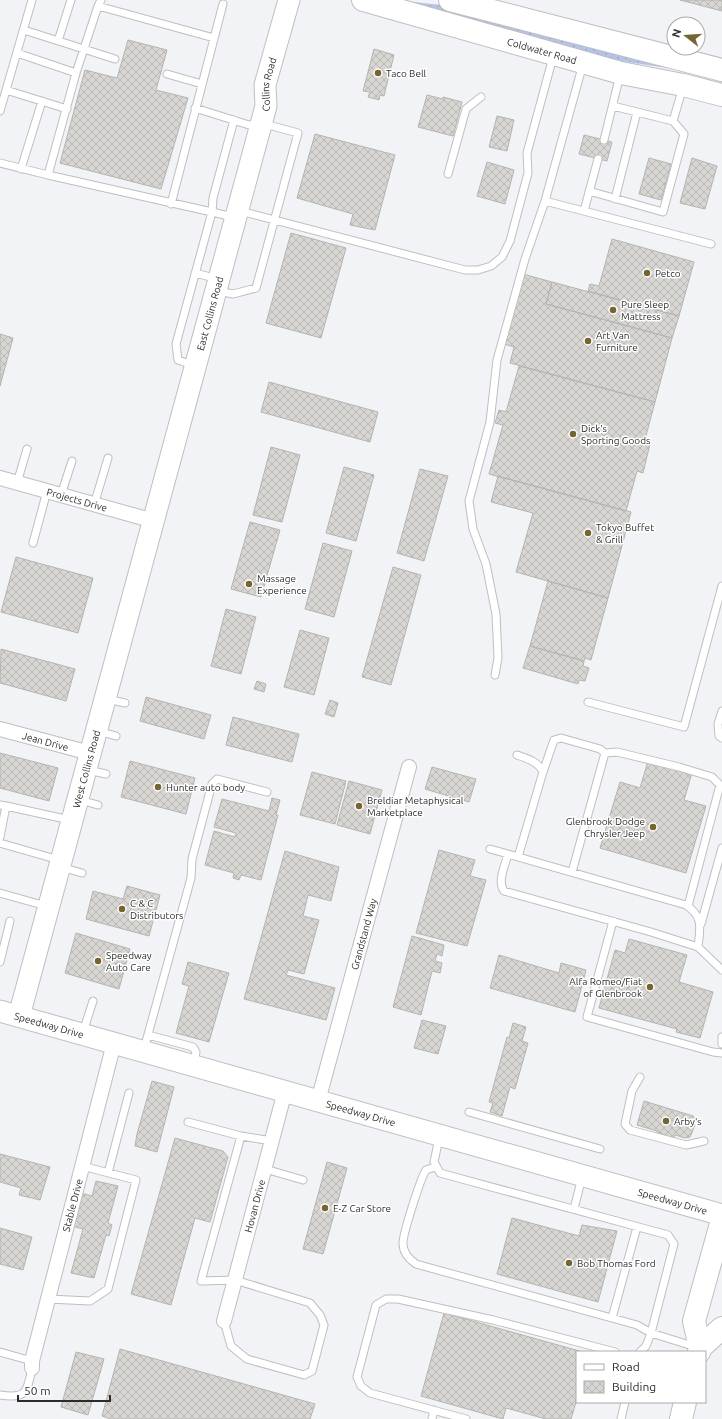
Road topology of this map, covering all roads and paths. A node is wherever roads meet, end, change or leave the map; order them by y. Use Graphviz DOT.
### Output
graph roads {
  1 [pos="32,0"];
  2 [pos="71,0"];
  3 [pos="289,0"];
  4 [pos="302,0"];
  5 [pos="363,0"];
  6 [pos="450,0"];
  7 [pos="100,3"];
  8 [pos="223,4"];
  9 [pos="24,30"];
  10 [pos="214,38"];
  11 [pos="58,41"];
  12 [pos="85,49"];
  13 [pos="17,53"];
  14 [pos="555,53"];
  15 [pos="115,59"];
  16 [pos="584,62"];
  17 [pos="722,70"];
  18 [pos="76,73"];
  19 [pos="621,73"];
  20 [pos="167,74"];
  21 [pos="202,84"];
  22 [pos="683,85"];
  23 [pos="6,90"];
  24 [pos="722,95"];
  25 [pos="481,98"];
  26 [pos="42,101"];
  27 [pos="613,106"];
  28 [pos="195,108"];
  29 [pos="67,109"];
  30 [pos="0,111"];
  31 [pos="637,112"];
  32 [pos="264,114"];
  33 [pos="234,120"];
  34 [pos="673,121"];
  35 [pos="604,140"];
  36 [pos="598,159"];
  37 [pos="0,163"];
  38 [pos="21,169"];
  39 [pos="448,174"];
  40 [pos="48,175"];
  41 [pos="589,191"];
  42 [pos="615,199"];
  43 [pos="545,201"];
  44 [pos="171,204"];
  45 [pos="584,211"];
  46 [pos="212,212"];
  47 [pos="237,214"];
  48 [pos="274,220"];
  49 [pos="710,244"];
  50 [pos="195,273"];
  51 [pos="217,285"];
  52 [pos="195,366"];
  53 [pos="27,449"];
  54 [pos="108,458"];
  55 [pos="72,461"];
  56 [pos="0,478"];
  57 [pos="17,483"];
  58 [pos="47,492"];
  59 [pos="61,495"];
  60 [pos="94,505"];
  61 [pos="154,522"];
  62 [pos="33,543"];
  63 [pos="722,586"];
  64 [pos="496,675"];
  65 [pos="588,702"];
  66 [pos="722,710"];
  67 [pos="0,729"];
  68 [pos="722,738"];
  69 [pos="604,754"];
  70 [pos="517,755"];
  71 [pos="88,761"];
  72 [pos="408,767"];
  73 [pos="543,772"];
  74 [pos="106,774"];
  75 [pos="721,786"];
  76 [pos="267,792"];
  77 [pos="77,799"];
  78 [pos="3,805"];
  79 [pos="98,805"];
  80 [pos="72,820"];
  81 [pos="0,837"];
  82 [pos="0,843"];
  83 [pos="722,848"];
  84 [pos="490,849"];
  85 [pos="508,854"];
  86 [pos="518,857"];
  87 [pos="60,864"];
  88 [pos="572,872"];
  89 [pos="82,873"];
  90 [pos="0,893"];
  91 [pos="48,906"];
  92 [pos="688,906"];
  93 [pos="10,921"];
  94 [pos="613,921"];
  95 [pos="700,928"];
  96 [pos="698,947"];
  97 [pos="0,962"];
  98 [pos="722,968"];
  99 [pos="93,1001"];
  100 [pos="9,1014"];
  101 [pos="83,1034"];
  102 [pos="722,1037"];
  103 [pos="114,1043"];
  104 [pos="146,1043"];
  105 [pos="722,1044"];
  106 [pos="722,1053"];
  107 [pos="640,1076"];
  108 [pos="286,1091"];
  109 [pos="129,1093"];
  110 [pos="318,1100"];
  111 [pos="469,1112"];
  112 [pos="188,1122"];
  113 [pos="439,1135"];
  114 [pos="241,1136"];
  115 [pos="272,1141"];
  116 [pos="704,1141"];
  117 [pos="600,1148"];
  118 [pos="82,1166"];
  119 [pos="436,1167"];
  120 [pos="265,1169"];
  121 [pos="108,1173"];
  122 [pos="582,1175"];
  123 [pos="303,1180"];
  124 [pos="574,1209"];
  125 [pos="722,1215"];
  126 [pos="722,1220"];
  127 [pos="637,1227"];
  128 [pos="235,1280"];
  129 [pos="48,1299"];
  130 [pos="612,1318"];
  131 [pos="224,1321"];
  132 [pos="722,1328"];
  133 [pos="651,1333"];
  134 [pos="700,1350"];
  135 [pos="611,1351"];
  136 [pos="641,1351"];
  137 [pos="0,1352"];
  138 [pos="32,1365"];
  139 [pos="0,1395"];
  140 [pos="625,1403"];
  141 [pos="434,1410"];
  142 [pos="432,1419"];
  143 [pos="466,1419"];
  144 [pos="620,1419"];
  1 -- 9 [label="lane"];
  2 -- 11 [label="lane"];
  3 -- 32 [label="street, Collins Road"];
  4 -- 32 [label="street, Collins Road"];
  5 -- 14 [label="main road, Coldwater Road"];
  6 -- 17 [label="main road"];
  7 -- 10 [label="lane"];
  7 -- 12 [label="lane"];
  8 -- 10 [label="lane"];
  9 -- 11 [label="lane"];
  9 -- 13 [label="lane"];
  10 -- 21 [label="lane"];
  11 -- 12 [label="lane"];
  12 -- 15 [label="lane"];
  12 -- 18 [label="lane"];
  13 -- 18 [label="lane"];
  13 -- 23 [label="lane"];
  14 -- 16 [label="main road, Coldwater Road"];
  14 -- 48 [label="lane"];
  16 -- 19 [label="main road, Coldwater Road"];
  16 -- 43 [label="lane"];
  18 -- 29 [label="lane"];
  19 -- 22 [label="main road, Coldwater Road"];
  19 -- 27 [label="lane"];
  20 -- 21 [label="lane"];
  21 -- 28 [label="lane"];
  22 -- 24 [label="main road, Coldwater Road"];
  22 -- 34 [label="lane"];
  23 -- 26 [label="lane"];
  23 -- 30 [label="lane"];
  25 -- 39 [label="lane"];
  26 -- 29 [label="lane"];
  26 -- 38 [label="lane"];
  27 -- 31 [label="lane"];
  27 -- 35 [label="lane"];
  28 -- 33 [label="lane"];
  28 -- 44 [label="lane"];
  29 -- 40 [label="lane"];
  31 -- 34 [label="lane"];
  31 -- 42 [label="lane"];
  32 -- 33 [label="lane"];
  32 -- 47 [label="street, East Collins Road"];
  32 -- 48 [label="lane"];
  33 -- 46 [label="lane"];
  34 -- 42 [label="lane"];
  36 -- 41 [label="lane"];
  37 -- 38 [label="lane"];
  38 -- 40 [label="lane"];
  40 -- 44 [label="lane"];
  41 -- 42 [label="lane"];
  41 -- 45 [label="lane"];
  43 -- 45 [label="lane"];
  43 -- 64 [label="lane"];
  44 -- 46 [label="lane"];
  45 -- 49 [label="lane"];
  46 -- 47 [label="lane"];
  46 -- 50 [label="lane"];
  47 -- 48 [label="lane"];
  47 -- 51 [label="street, East Collins Road"];
  48 -- 51 [label="lane"];
  50 -- 51 [label="lane"];
  50 -- 52 [label="lane"];
  51 -- 52 [label="street, East Collins Road"];
  52 -- 61 [label="street, East Collins Road"];
  53 -- 57 [label="lane"];
  54 -- 60 [label="lane"];
  55 -- 59 [label="lane"];
  56 -- 57 [label="street, Projects Drive"];
  57 -- 58 [label="street, Projects Drive"];
  58 -- 59 [label="street, Projects Drive"];
  58 -- 62 [label="lane"];
  59 -- 60 [label="street, Projects Drive"];
  60 -- 61 [label="street, Projects Drive"];
  61 -- 71 [label="street, West Collins Road"];
  63 -- 65 [label="lane"];
  66 -- 68 [label="lane"];
  67 -- 71 [label="street, Jean Drive"];
  69 -- 73 [label="lane"];
  69 -- 75 [label="lane"];
  69 -- 88 [label="lane"];
  70 -- 73 [label="lane"];
  71 -- 74 [label="lane"];
  71 -- 77 [label="street, West Collins Road"];
  72 -- 110 [label="street, Grandstand Way"];
  73 -- 86 [label="lane"];
  75 -- 92 [label="lane"];
  76 -- 104 [label="lane"];
  77 -- 79 [label="lane"];
  77 -- 80 [label="street, West Collins Road"];
  78 -- 80 [label="lane"];
  78 -- 81 [label="lane"];
  80 -- 87 [label="street, West Collins Road"];
  82 -- 87 [label="lane"];
  83 -- 95 [label="lane"];
  84 -- 85 [label="lane"];
  85 -- 86 [label="lane"];
  85 -- 94 [label="lane"];
  86 -- 88 [label="lane"];
  87 -- 89 [label="lane"];
  87 -- 91 [label="street, West Collins Road"];
  88 -- 92 [label="lane"];
  90 -- 91 [label="lane"];
  91 -- 100 [label="street, West Collins Road"];
  92 -- 95 [label="lane"];
  93 -- 97 [label="lane"];
  94 -- 96 [label="lane"];
  94 -- 106 [label="lane"];
  95 -- 96 [label="lane"];
  96 -- 98 [label="lane"];
  99 -- 101 [label="lane"];
  100 -- 101 [label="street, Speedway Drive"];
  101 -- 103 [label="street, Speedway Drive"];
  102 -- 105 [label="lane"];
  103 -- 104 [label="street, Speedway Drive"];
  103 -- 118 [label="street, Stable Drive"];
  104 -- 108 [label="street, Speedway Drive"];
  107 -- 116 [label="lane"];
  108 -- 110 [label="street, Speedway Drive"];
  108 -- 115 [label="street, Hovan Drive"];
  109 -- 121 [label="lane"];
  110 -- 113 [label="street, Speedway Drive"];
  111 -- 117 [label="lane"];
  112 -- 114 [label="lane"];
  113 -- 119 [label="lane"];
  113 -- 122 [label="street, Speedway Drive"];
  114 -- 115 [label="lane"];
  114 -- 128 [label="lane"];
  115 -- 120 [label="street, Hovan Drive"];
  118 -- 121 [label="lane"];
  118 -- 129 [label="street, Stable Drive"];
  119 -- 124 [label="lane"];
  119 -- 130 [label="lane"];
  120 -- 123 [label="lane"];
  120 -- 128 [label="street, Hovan Drive"];
  121 -- 129 [label="lane"];
  122 -- 124 [label="lane"];
  122 -- 125 [label="street, Speedway Drive"];
  124 -- 127 [label="lane"];
  126 -- 134 [label="main road"];
  127 -- 130 [label="lane"];
  127 -- 133 [label="lane"];
  128 -- 131 [label="street, Hovan Drive"];
  128 -- 131 [label="lane"];
  129 -- 138 [label="street, Stable Drive"];
  130 -- 133 [label="lane"];
  132 -- 134 [label="main road"];
  133 -- 134 [label="lane"];
  133 -- 136 [label="lane"];
  135 -- 141 [label="lane"];
  137 -- 138 [label="lane"];
  138 -- 139 [label="lane"];
  140 -- 144 [label="lane"];
  141 -- 142 [label="lane"];
  141 -- 143 [label="lane"];
}
